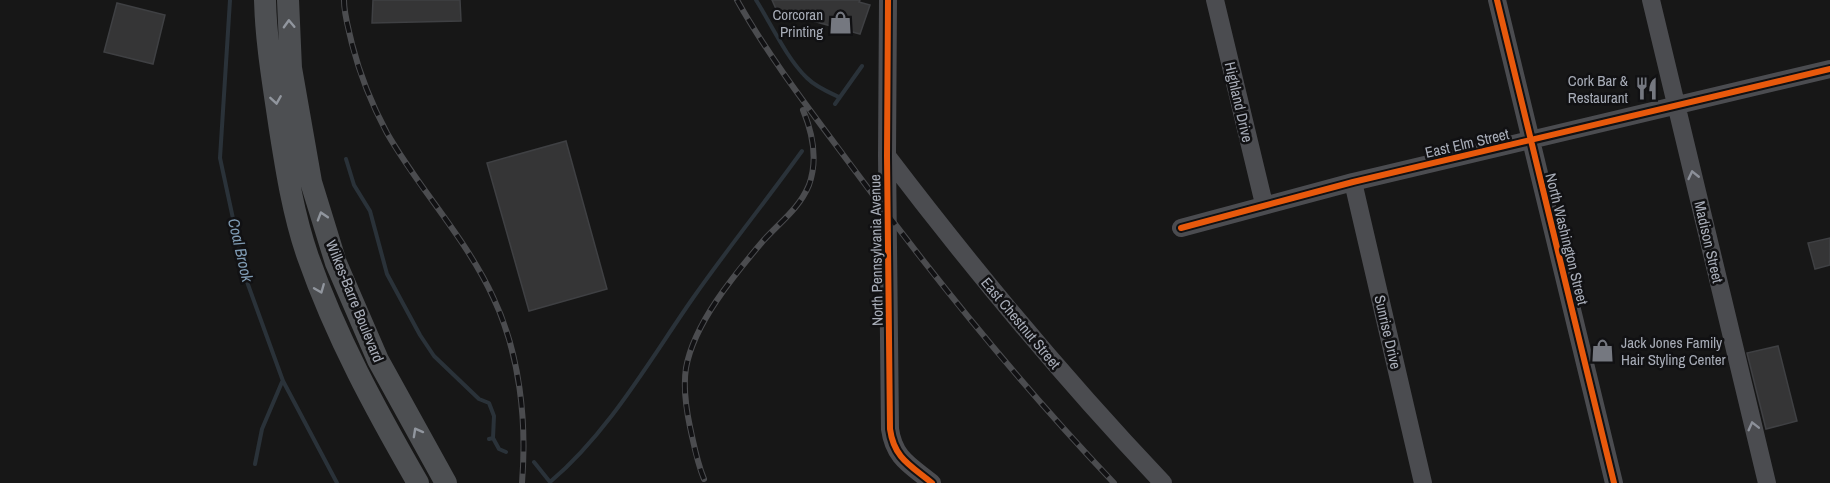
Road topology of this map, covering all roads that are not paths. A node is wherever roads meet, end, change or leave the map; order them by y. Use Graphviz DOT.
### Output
graph roads {
  1 [pos="265,0"];
  2 [pos="288,0"];
  3 [pos="888,0"];
  4 [pos="1215,0"];
  5 [pos="1497,0"];
  6 [pos="1651,0"];
  7 [pos="1830,69"];
  8 [pos="1677,105"];
  9 [pos="1531,141"];
  10 [pos="887,156"];
  11 [pos="1353,182"];
  12 [pos="1264,204"];
  13 [pos="1180,228"];
  14 [pos="418,483"];
  15 [pos="446,483"];
  16 [pos="932,483"];
  17 [pos="1163,483"];
  18 [pos="1423,483"];
  19 [pos="1614,483"];
  20 [pos="1767,483"];
  1 -- 14 [label="main road, Wilkes-Barre Boulevard, one-way"];
  15 -- 2 [label="main road, Wilkes-Barre Boulevard, one-way"];
  3 -- 10 [label="street, North Pennsylvania Avenue"];
  4 -- 12 [label="street, Highland Drive"];
  5 -- 9 [label="street, North Washington Street"];
  6 -- 8 [label="street, Madison Street"];
  7 -- 8 [label="street, East Elm Street"];
  8 -- 9 [label="street, East Elm Street"];
  20 -- 8 [label="street, Madison Street, one-way"];
  9 -- 11 [label="street, East Elm Street"];
  9 -- 19 [label="street, North Washington Street"];
  10 -- 16 [label="street, North Pennsylvania Avenue"];
  10 -- 17 [label="street, East Chestnut Street"];
  11 -- 12 [label="street, East Elm Street"];
  11 -- 18 [label="street, Sunrise Drive"];
  12 -- 13 [label="street, East Elm Street"];
}
